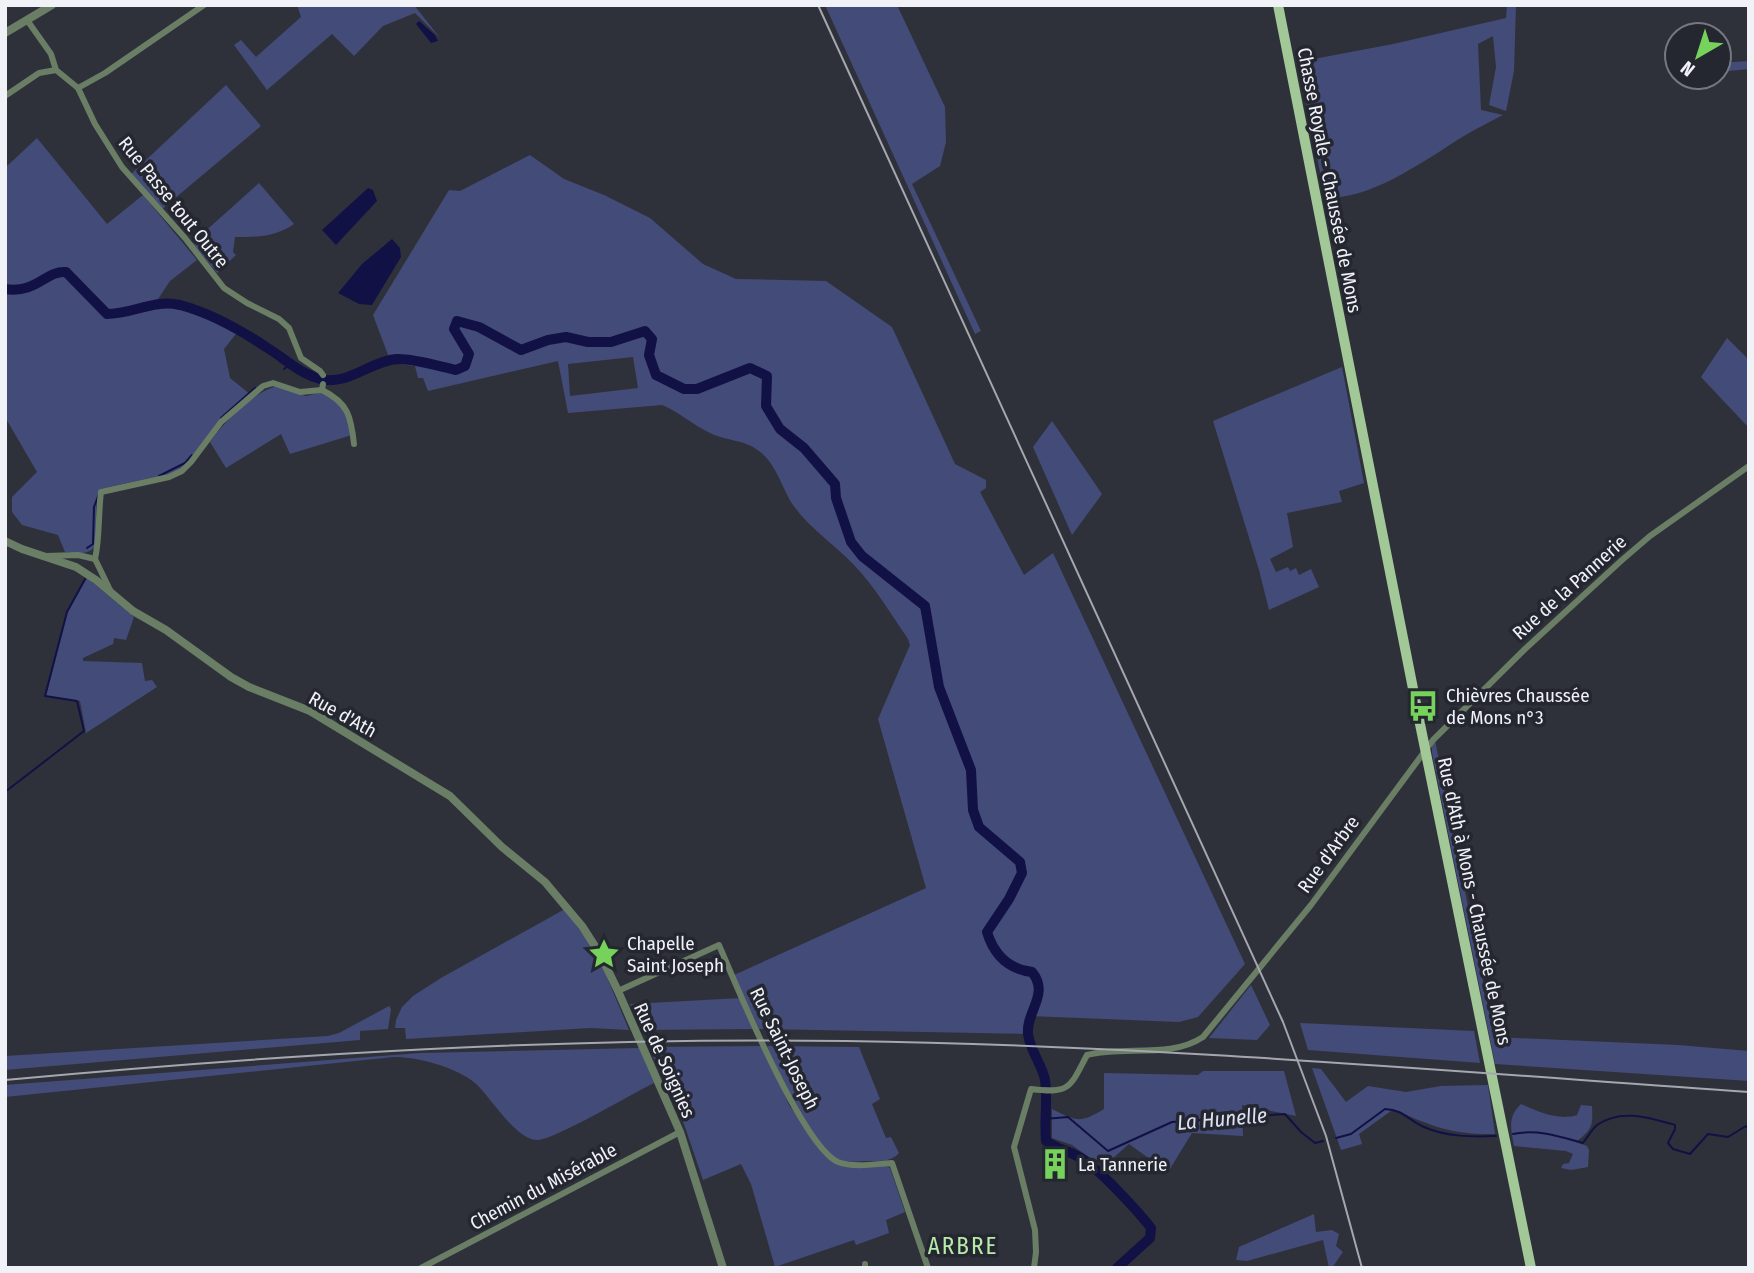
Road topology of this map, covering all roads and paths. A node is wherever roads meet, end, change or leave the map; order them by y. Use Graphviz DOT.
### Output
graph roads {
  1 [pos="52,5"];
  2 [pos="204,5"];
  3 [pos="1278,5"];
  4 [pos="27,20"];
  5 [pos="5,33"];
  6 [pos="56,70"];
  7 [pos="78,88"];
  8 [pos="5,96"];
  9 [pos="1349,362"];
  10 [pos="323,375"];
  11 [pos="354,444"];
  12 [pos="1747,470"];
  13 [pos="5,541"];
  14 [pos="46,556"];
  15 [pos="95,559"];
  16 [pos="112,593"];
  17 [pos="1426,749"];
  18 [pos="545,882"];
  19 [pos="618,991"];
  20 [pos="680,1132"];
  21 [pos="421,1268"];
  22 [pos="723,1268"];
  23 [pos="928,1268"];
  24 [pos="1034,1268"];
  25 [pos="1531,1268"];
  1 -- 4 [label="street"];
  2 -- 7 [label="street"];
  3 -- 9 [label="main road, Chasse Royale - Chaussée de Mons"];
  4 -- 5 [label="street"];
  4 -- 6 [label="street, Rue Passe tout Outre"];
  6 -- 7 [label="street, Rue Passe tout Outre"];
  6 -- 8 [label="street"];
  7 -- 10 [label="street, Rue Passe tout Outre"];
  9 -- 17 [label="main road, Rue d'Ath à Mons - Chaussée de Mons"];
  11 -- 15 [label="street"];
  12 -- 17 [label="street, Rue de la Pannerie"];
  13 -- 14 [label="street, Rue d'Ath"];
  14 -- 15 [label="street, Rue d'Ath"];
  14 -- 16 [label="street, Rue d'Ath"];
  15 -- 16 [label="street, Rue d'Ath"];
  16 -- 18 [label="street, Rue d'Ath"];
  17 -- 24 [label="street, Rue d'Arbre"];
  17 -- 25 [label="main road, Rue d'Ath à Mons - Chaussée de Mons"];
  18 -- 19 [label="street, Rue de Soignies"];
  19 -- 20 [label="street, Rue de Soignies"];
  19 -- 23 [label="street, Rue Saint-Joseph"];
  20 -- 21 [label="street, Chemin du Misérable"];
  20 -- 22 [label="street, Rue de Soignies"];
}
